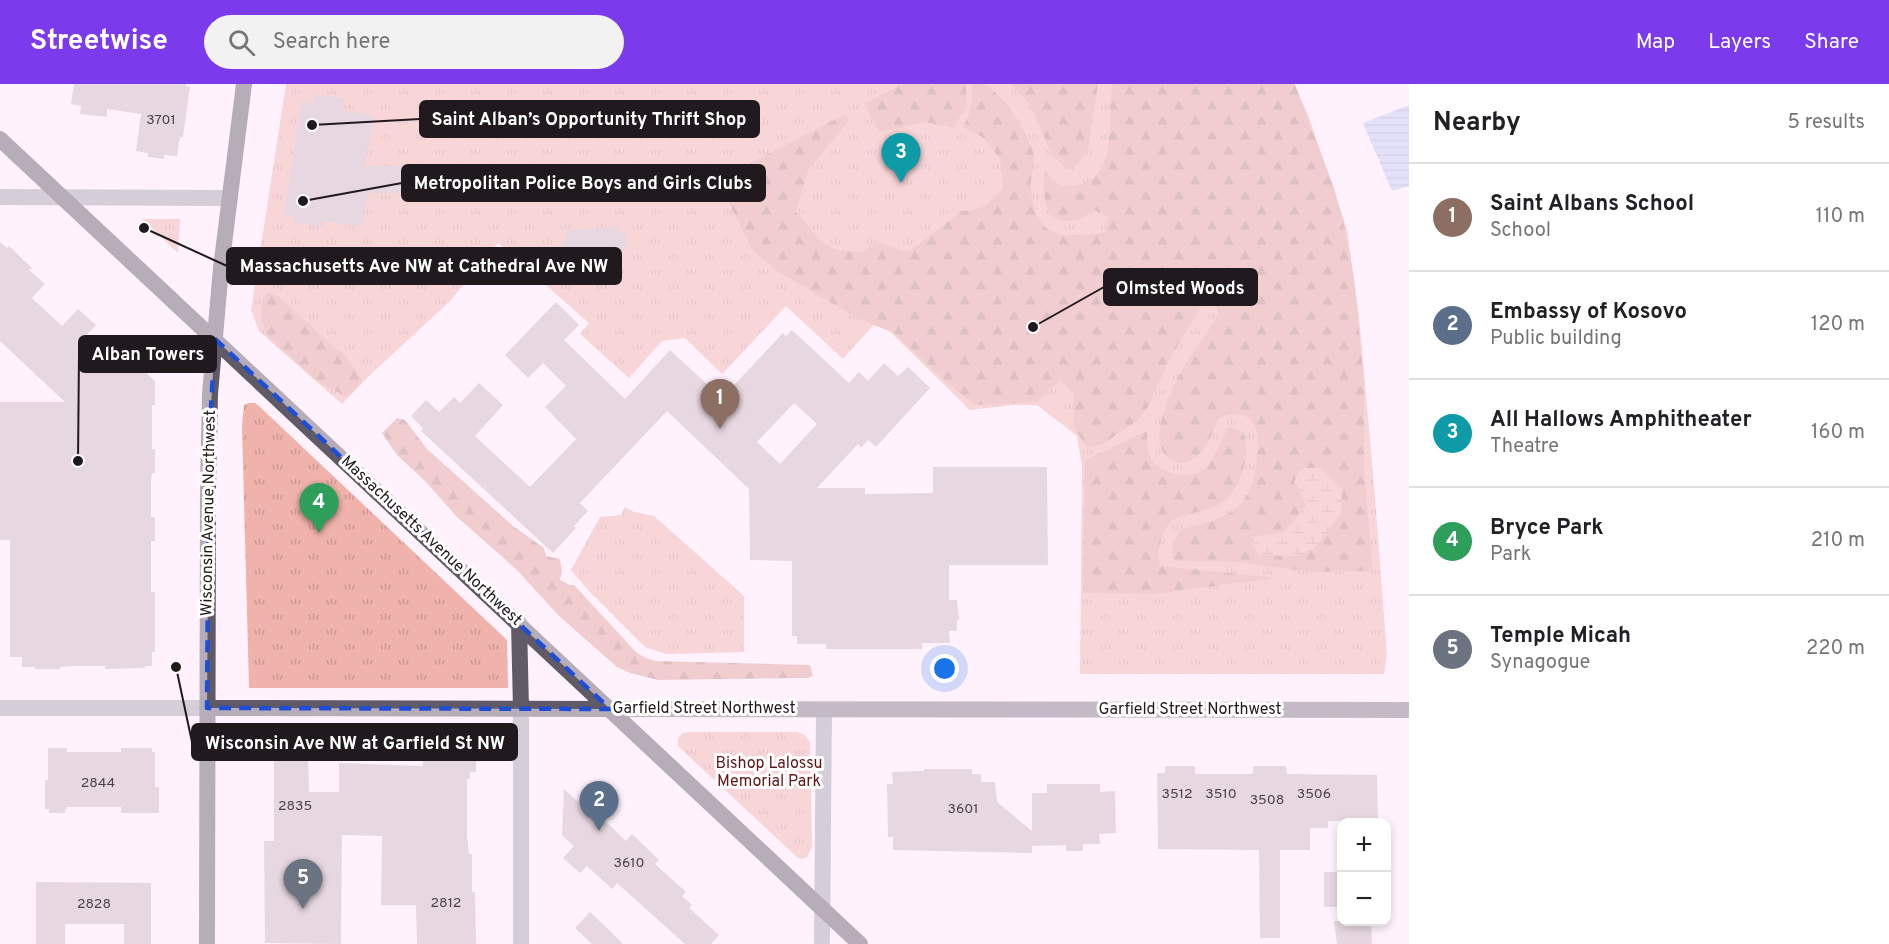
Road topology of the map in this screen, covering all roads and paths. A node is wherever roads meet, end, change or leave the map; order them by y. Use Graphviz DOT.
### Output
graph roads {
  1 [pos="244,84"];
  2 [pos="0,139"];
  3 [pos="62,196"];
  4 [pos="0,197"];
  5 [pos="230,198"];
  6 [pos="215,339"];
  7 [pos="519,623"];
  8 [pos="0,708"];
  9 [pos="207,708"];
  10 [pos="521,709"];
  11 [pos="610,709"];
  12 [pos="824,710"];
  13 [pos="1409,710"];
  14 [pos="822,908"];
  15 [pos="207,944"];
  16 [pos="521,944"];
  17 [pos="822,944"];
  18 [pos="860,944"];
  1 -- 5 [label="main road, Wisconsin Avenue Northwest"];
  2 -- 3 [label="main road, Massachusetts Avenue Northwest"];
  3 -- 4 [label="street"];
  3 -- 5 [label="street"];
  3 -- 6 [label="main road, Massachusetts Avenue Northwest"];
  5 -- 6 [label="main road, Wisconsin Avenue Northwest"];
  6 -- 7 [label="main road, Massachusetts Avenue Northwest"];
  6 -- 9 [label="main road, Wisconsin Avenue Northwest"];
  7 -- 10 [label="main road"];
  7 -- 11 [label="main road, Massachusetts Avenue Northwest"];
  8 -- 9 [label="street, Garfield Street Northwest"];
  9 -- 10 [label="main road, Garfield Street Northwest"];
  9 -- 15 [label="main road, Wisconsin Avenue Northwest"];
  10 -- 11 [label="main road, Garfield Street Northwest"];
  10 -- 16 [label="street"];
  11 -- 12 [label="main road, Garfield Street Northwest"];
  11 -- 14 [label="main road, Massachusetts Avenue Northwest"];
  12 -- 13 [label="main road, Garfield Street Northwest"];
  12 -- 14 [label="street"];
  14 -- 17 [label="street"];
  14 -- 18 [label="main road, Massachusetts Avenue Northwest"];
}
